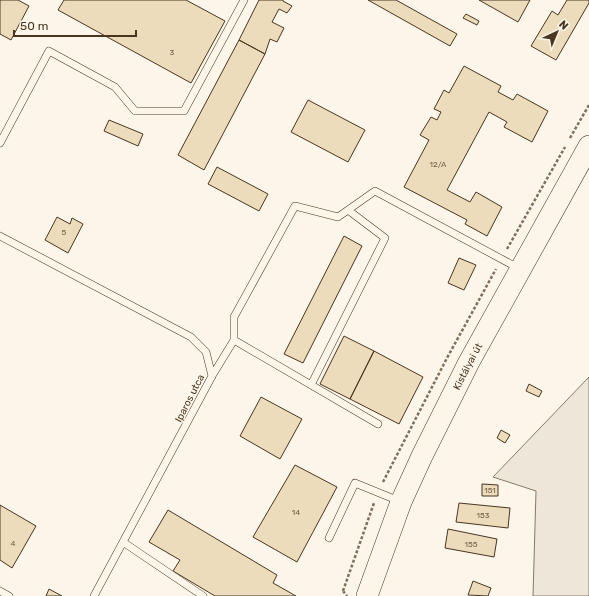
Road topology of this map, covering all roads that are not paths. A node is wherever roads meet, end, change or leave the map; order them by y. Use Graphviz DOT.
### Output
graph roads {
  1 [pos="244,0"];
  2 [pos="0,143"];
  3 [pos="589,146"];
  4 [pos="348,210"];
  5 [pos="0,236"];
  6 [pos="520,269"];
  7 [pos="234,340"];
  8 [pos="212,376"];
  9 [pos="311,385"];
  10 [pos="378,424"];
  11 [pos="401,502"];
  12 [pos="330,538"];
  13 [pos="123,542"];
  14 [pos="0,591"];
  15 [pos="9,596"];
  16 [pos="94,596"];
  17 [pos="203,596"];
  18 [pos="368,596"];
  1 -- 2 [label="lane"];
  3 -- 6 [label="main road, Kistályai út"];
  4 -- 6 [label="lane"];
  4 -- 7 [label="lane"];
  4 -- 9 [label="lane"];
  5 -- 8 [label="lane, Iparos utca"];
  6 -- 11 [label="main road, Kistályai út"];
  7 -- 8 [label="lane"];
  7 -- 9 [label="lane"];
  8 -- 13 [label="lane, Iparos utca"];
  9 -- 10 [label="lane"];
  11 -- 12 [label="lane"];
  11 -- 18 [label="main road, Kistályai út"];
  13 -- 16 [label="lane, Iparos utca"];
  13 -- 17 [label="lane"];
  14 -- 15 [label="lane"];
}
